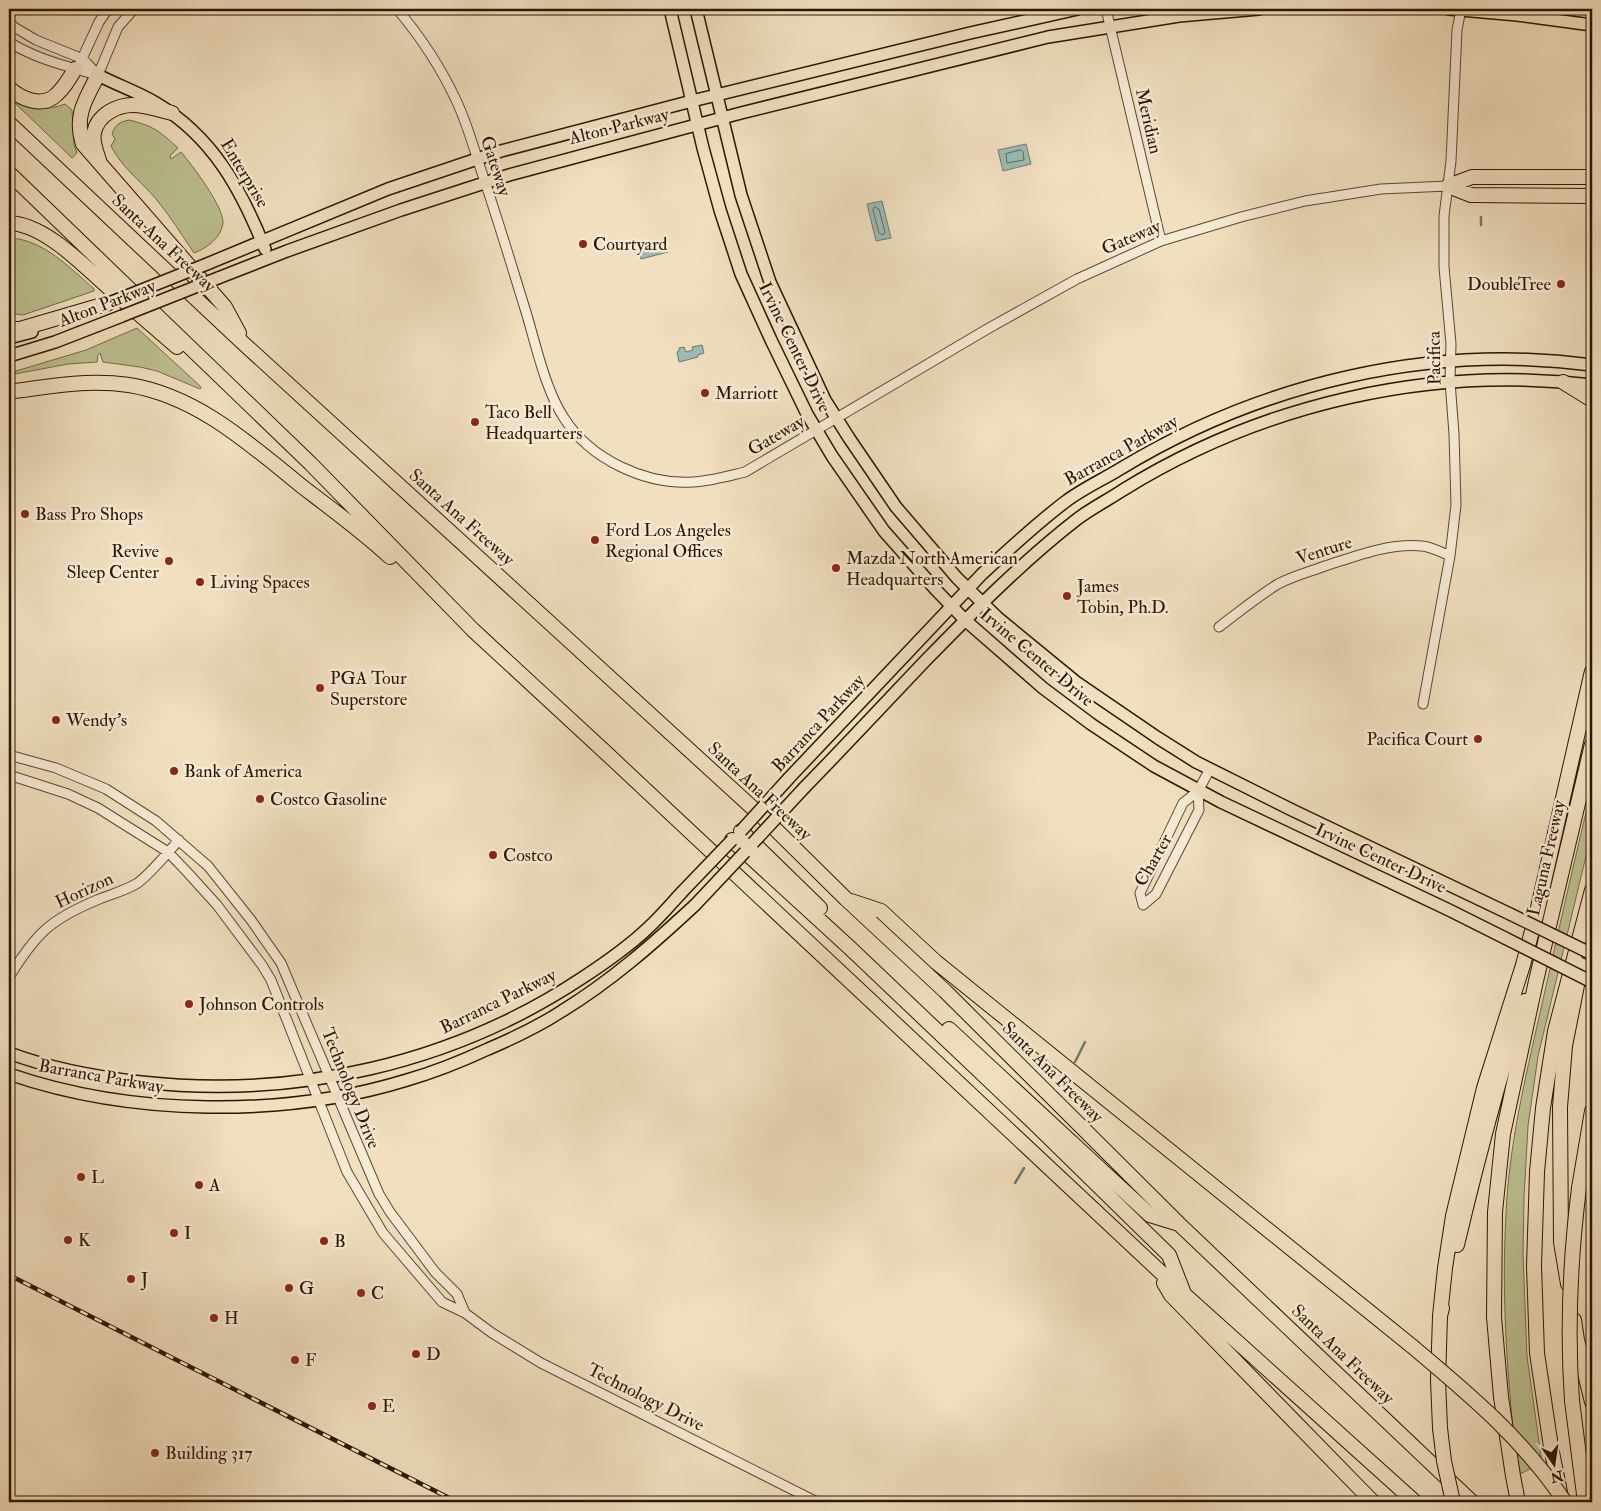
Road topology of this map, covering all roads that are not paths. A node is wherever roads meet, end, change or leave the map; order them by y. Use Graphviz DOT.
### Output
graph roads {
  1 [pos="108,9"];
  2 [pos="134,9"];
  3 [pos="397,9"];
  4 [pos="670,9"];
  5 [pos="696,9"];
  6 [pos="1078,9"];
  7 [pos="1106,9"];
  8 [pos="1259,9"];
  9 [pos="1457,9"];
  10 [pos="9,22"];
  11 [pos="1592,25"];
  12 [pos="1110,26"];
  13 [pos="9,42"];
  14 [pos="79,64"];
  15 [pos="98,76"];
  16 [pos="9,88"];
  17 [pos="717,96"];
  18 [pos="692,102"];
  19 [pos="172,113"];
  20 [pos="722,118"];
  21 [pos="9,123"];
  22 [pos="698,124"];
  23 [pos="477,159"];
  24 [pos="100,165"];
  25 [pos="9,173"];
  26 [pos="1592,178"];
  27 [pos="485,182"];
  28 [pos="1448,186"];
  29 [pos="1592,196"];
  30 [pos="9,223"];
  31 [pos="1161,241"];
  32 [pos="262,242"];
  33 [pos="268,258"];
  34 [pos="109,303"];
  35 [pos="9,330"];
  36 [pos="9,338"];
  37 [pos="244,343"];
  38 [pos="9,356"];
  39 [pos="1452,361"];
  40 [pos="1592,365"];
  41 [pos="1450,381"];
  42 [pos="1563,382"];
  43 [pos="1592,385"];
  44 [pos="9,392"];
  45 [pos="1592,400"];
  46 [pos="836,418"];
  47 [pos="817,430"];
  48 [pos="314,466"];
  49 [pos="1450,556"];
  50 [pos="968,590"];
  51 [pos="982,603"];
  52 [pos="952,606"];
  53 [pos="965,620"];
  54 [pos="1219,627"];
  55 [pos="473,630"];
  56 [pos="1592,671"];
  57 [pos="1422,704"];
  58 [pos="1592,744"];
  59 [pos="9,755"];
  60 [pos="1210,769"];
  61 [pos="9,775"];
  62 [pos="1198,791"];
  63 [pos="736,836"];
  64 [pos="179,840"];
  65 [pos="749,847"];
  66 [pos="168,852"];
  67 [pos="1592,890"];
  68 [pos="846,899"];
  69 [pos="1592,908"];
  70 [pos="852,946"];
  71 [pos="1592,954"];
  72 [pos="9,977"];
  73 [pos="1536,981"];
  74 [pos="1592,982"];
  75 [pos="9,1054"];
  76 [pos="9,1074"];
  77 [pos="329,1077"];
  78 [pos="310,1080"];
  79 [pos="336,1096"];
  80 [pos="318,1099"];
  81 [pos="1592,1112"];
  82 [pos="1179,1224"];
  83 [pos="1155,1267"];
  84 [pos="1184,1294"];
  85 [pos="465,1312"];
  86 [pos="1440,1316"];
  87 [pos="1592,1402"];
  88 [pos="1517,1496"];
  89 [pos="817,1502"];
  90 [pos="1373,1502"];
  91 [pos="1415,1502"];
  92 [pos="1453,1502"];
  93 [pos="1472,1502"];
  94 [pos="1563,1502"];
  95 [pos="1584,1502"];
  1 -- 14 [label="street"];
  2 -- 15 [label="street"];
  3 -- 23 [label="street, Gateway"];
  4 -- 18 [label="main road, Irvine Center Drive"];
  5 -- 17 [label="main road, Irvine Center Drive"];
  6 -- 17 [label="main road, Alton Parkway"];
  7 -- 12 [label="street, Meridian"];
  8 -- 12 [label="main road, Alton Parkway"];
  9 -- 11 [label="main road"];
  9 -- 28 [label="street, Pacifica"];
  10 -- 14 [label="street"];
  12 -- 20 [label="main road, Alton Parkway"];
  12 -- 31 [label="street, Meridian"];
  13 -- 14 [label="street"];
  14 -- 15 [label="street"];
  14 -- 16 [label="highway"];
  15 -- 19 [label="main road, Enterprise"];
  15 -- 24 [label="highway"];
  17 -- 18 [label="main road, Alton Parkway"];
  17 -- 20 [label="main road, Irvine Center Drive"];
  18 -- 22 [label="main road, Irvine Center Drive"];
  18 -- 23 [label="main road, Alton Parkway"];
  19 -- 24 [label="highway"];
  19 -- 32 [label="main road, Enterprise"];
  20 -- 22 [label="main road, Alton Parkway"];
  20 -- 46 [label="main road, Irvine Center Drive"];
  21 -- 37 [label="highway, Santa Ana Freeway"];
  22 -- 27 [label="main road, Alton Parkway"];
  22 -- 47 [label="main road, Irvine Center Drive"];
  23 -- 27 [label="street, Gateway"];
  23 -- 32 [label="main road, Alton Parkway"];
  24 -- 37 [label="highway"];
  25 -- 48 [label="highway"];
  26 -- 28 [label="highway"];
  27 -- 33 [label="main road, Alton Parkway"];
  27 -- 47 [label="street, Gateway"];
  28 -- 29 [label="highway"];
  28 -- 31 [label="street, Gateway"];
  28 -- 39 [label="street, Pacifica"];
  30 -- 48 [label="highway"];
  31 -- 46 [label="street, Gateway"];
  32 -- 33 [label="main road, Enterprise"];
  32 -- 34 [label="main road, Alton Parkway, bridge"];
  33 -- 38 [label="main road, Alton Parkway, bridge"];
  34 -- 35 [label="highway"];
  34 -- 36 [label="main road, Alton Parkway"];
  37 -- 68 [label="highway, Santa Ana Freeway"];
  39 -- 40 [label="main road, Barranca Parkway"];
  39 -- 41 [label="street, Pacifica"];
  39 -- 50 [label="main road, Barranca Parkway"];
  41 -- 42 [label="main road, Barranca Parkway"];
  41 -- 49 [label="street, Pacifica"];
  41 -- 51 [label="main road, Barranca Parkway"];
  42 -- 43 [label="main road, Barranca Parkway"];
  42 -- 45 [label="highway"];
  44 -- 55 [label="highway"];
  46 -- 47 [label="street, Gateway"];
  46 -- 50 [label="main road, Irvine Center Drive"];
  47 -- 52 [label="main road, Irvine Center Drive"];
  48 -- 55 [label="highway"];
  49 -- 54 [label="street, Venture"];
  49 -- 57 [label="street, Pacifica"];
  50 -- 51 [label="main road, Irvine Center Drive"];
  50 -- 52 [label="main road, Barranca Parkway"];
  51 -- 53 [label="main road, Barranca Parkway"];
  51 -- 60 [label="main road, Irvine Center Drive"];
  52 -- 53 [label="main road, Irvine Center Drive"];
  52 -- 63 [label="main road, Barranca Parkway, bridge"];
  53 -- 62 [label="main road, Irvine Center Drive"];
  53 -- 65 [label="main road, Barranca Parkway, bridge"];
  55 -- 83 [label="highway"];
  56 -- 86 [label="highway"];
  58 -- 73 [label="highway, Laguna Freeway"];
  59 -- 64 [label="street, Technology Drive"];
  60 -- 62 [label="street, Charter"];
  60 -- 71 [label="main road, Irvine Center Drive, bridge"];
  61 -- 66 [label="street, Technology Drive"];
  62 -- 62 [label="street, Charter"];
  62 -- 74 [label="main road, Irvine Center Drive, bridge"];
  63 -- 65 [label="highway"];
  63 -- 77 [label="main road, Barranca Parkway, bridge"];
  64 -- 66 [label="street, Horizon"];
  64 -- 77 [label="street, Technology Drive"];
  65 -- 70 [label="highway"];
  65 -- 79 [label="main road, Barranca Parkway, bridge"];
  66 -- 72 [label="street, Horizon"];
  66 -- 78 [label="street, Technology Drive"];
  67 -- 94 [label="highway"];
  68 -- 82 [label="highway, Santa Ana Freeway"];
  68 -- 94 [label="highway, bridge"];
  69 -- 87 [label="highway"];
  70 -- 82 [label="highway"];
  70 -- 84 [label="highway"];
  73 -- 86 [label="highway"];
  73 -- 88 [label="highway"];
  75 -- 78 [label="main road, Barranca Parkway"];
  76 -- 80 [label="main road, Barranca Parkway"];
  77 -- 78 [label="main road, Barranca Parkway"];
  77 -- 79 [label="street, Technology Drive"];
  78 -- 80 [label="street, Technology Drive"];
  79 -- 80 [label="main road, Barranca Parkway"];
  79 -- 85 [label="street, Technology Drive"];
  80 -- 85 [label="street, Technology Drive"];
  81 -- 95 [label="highway, bridge"];
  82 -- 93 [label="highway, Santa Ana Freeway"];
  83 -- 84 [label="highway"];
  83 -- 90 [label="highway"];
  84 -- 91 [label="highway"];
  85 -- 89 [label="street, Technology Drive"];
  86 -- 92 [label="highway, bridge"];
}
